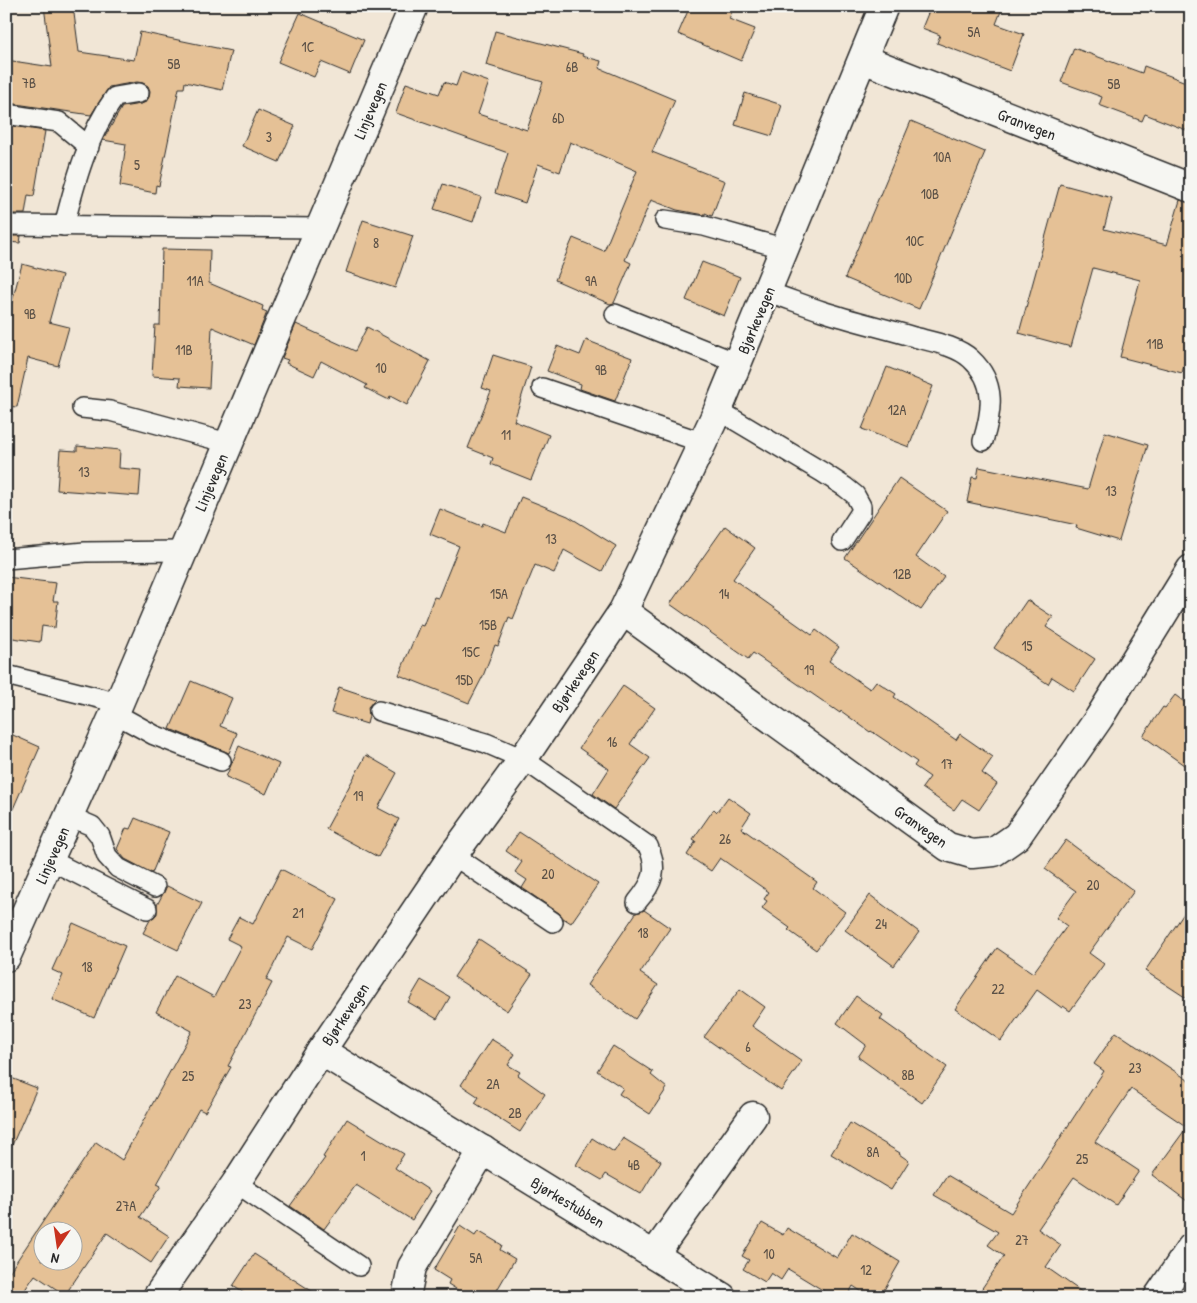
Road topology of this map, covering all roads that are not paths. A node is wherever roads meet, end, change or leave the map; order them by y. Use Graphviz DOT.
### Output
graph roads {
  1 [pos="414,6"];
  2 [pos="884,6"];
  3 [pos="863,59"];
  4 [pos="139,94"];
  5 [pos="6,114"];
  6 [pos="89,147"];
  7 [pos="1191,188"];
  8 [pos="665,220"];
  9 [pos="6,225"];
  10 [pos="64,226"];
  11 [pos="319,228"];
  12 [pos="786,249"];
  13 [pos="768,292"];
  14 [pos="615,314"];
  15 [pos="737,363"];
  16 [pos="542,388"];
  17 [pos="82,408"];
  18 [pos="718,410"];
  19 [pos="982,441"];
  20 [pos="228,443"];
  21 [pos="704,443"];
  22 [pos="842,541"];
  23 [pos="182,551"];
  24 [pos="6,559"];
  25 [pos="1191,569"];
  26 [pos="623,611"];
  27 [pos="6,674"];
  28 [pos="116,708"];
  29 [pos="379,711"];
  30 [pos="523,759"];
  31 [pos="221,762"];
  32 [pos="69,816"];
  33 [pos="453,855"];
  34 [pos="50,860"];
  35 [pos="156,887"];
  36 [pos="637,902"];
  37 [pos="147,909"];
  38 [pos="554,922"];
  39 [pos="6,957"];
  40 [pos="321,1050"];
  41 [pos="753,1116"];
  42 [pos="483,1150"];
  43 [pos="236,1183"];
  44 [pos="1191,1248"];
  45 [pos="654,1255"];
  46 [pos="359,1266"];
  47 [pos="157,1297"];
  48 [pos="406,1297"];
  49 [pos="722,1297"];
  50 [pos="1158,1297"];
  1 -- 11 [label="street, Linjevegen"];
  2 -- 3 [label="street, Bjørkevegen"];
  3 -- 7 [label="street, Granvegen"];
  3 -- 12 [label="street, Bjørkevegen"];
  4 -- 6 [label="lane"];
  5 -- 6 [label="lane"];
  6 -- 10 [label="lane"];
  8 -- 12 [label="lane"];
  9 -- 10 [label="lane"];
  10 -- 11 [label="lane"];
  11 -- 20 [label="street, Linjevegen"];
  12 -- 13 [label="street, Bjørkevegen"];
  13 -- 15 [label="street, Bjørkevegen"];
  13 -- 19 [label="lane"];
  14 -- 15 [label="lane"];
  15 -- 18 [label="street, Bjørkevegen"];
  16 -- 21 [label="lane"];
  17 -- 20 [label="lane"];
  18 -- 21 [label="street, Bjørkevegen"];
  18 -- 22 [label="lane"];
  20 -- 23 [label="street, Linjevegen"];
  21 -- 26 [label="street, Bjørkevegen"];
  23 -- 24 [label="lane"];
  23 -- 28 [label="street, Linjevegen"];
  25 -- 26 [label="street, Granvegen"];
  26 -- 30 [label="street, Bjørkevegen"];
  27 -- 28 [label="lane"];
  28 -- 31 [label="lane"];
  28 -- 32 [label="street, Linjevegen"];
  29 -- 30 [label="lane"];
  30 -- 33 [label="street, Bjørkevegen"];
  30 -- 36 [label="lane"];
  32 -- 34 [label="street, Linjevegen"];
  32 -- 35 [label="lane"];
  33 -- 38 [label="lane"];
  33 -- 40 [label="street, Bjørkevegen"];
  34 -- 37 [label="lane"];
  34 -- 39 [label="street, Linjevegen"];
  40 -- 42 [label="street, Bjørkestubben"];
  40 -- 43 [label="street, Bjørkevegen"];
  41 -- 45 [label="street"];
  42 -- 45 [label="street, Bjørkestubben"];
  42 -- 48 [label="street"];
  43 -- 46 [label="lane"];
  43 -- 47 [label="street, Bjørkevegen"];
  44 -- 50 [label="street"];
  45 -- 49 [label="street, Bjørkestubben"];
}
